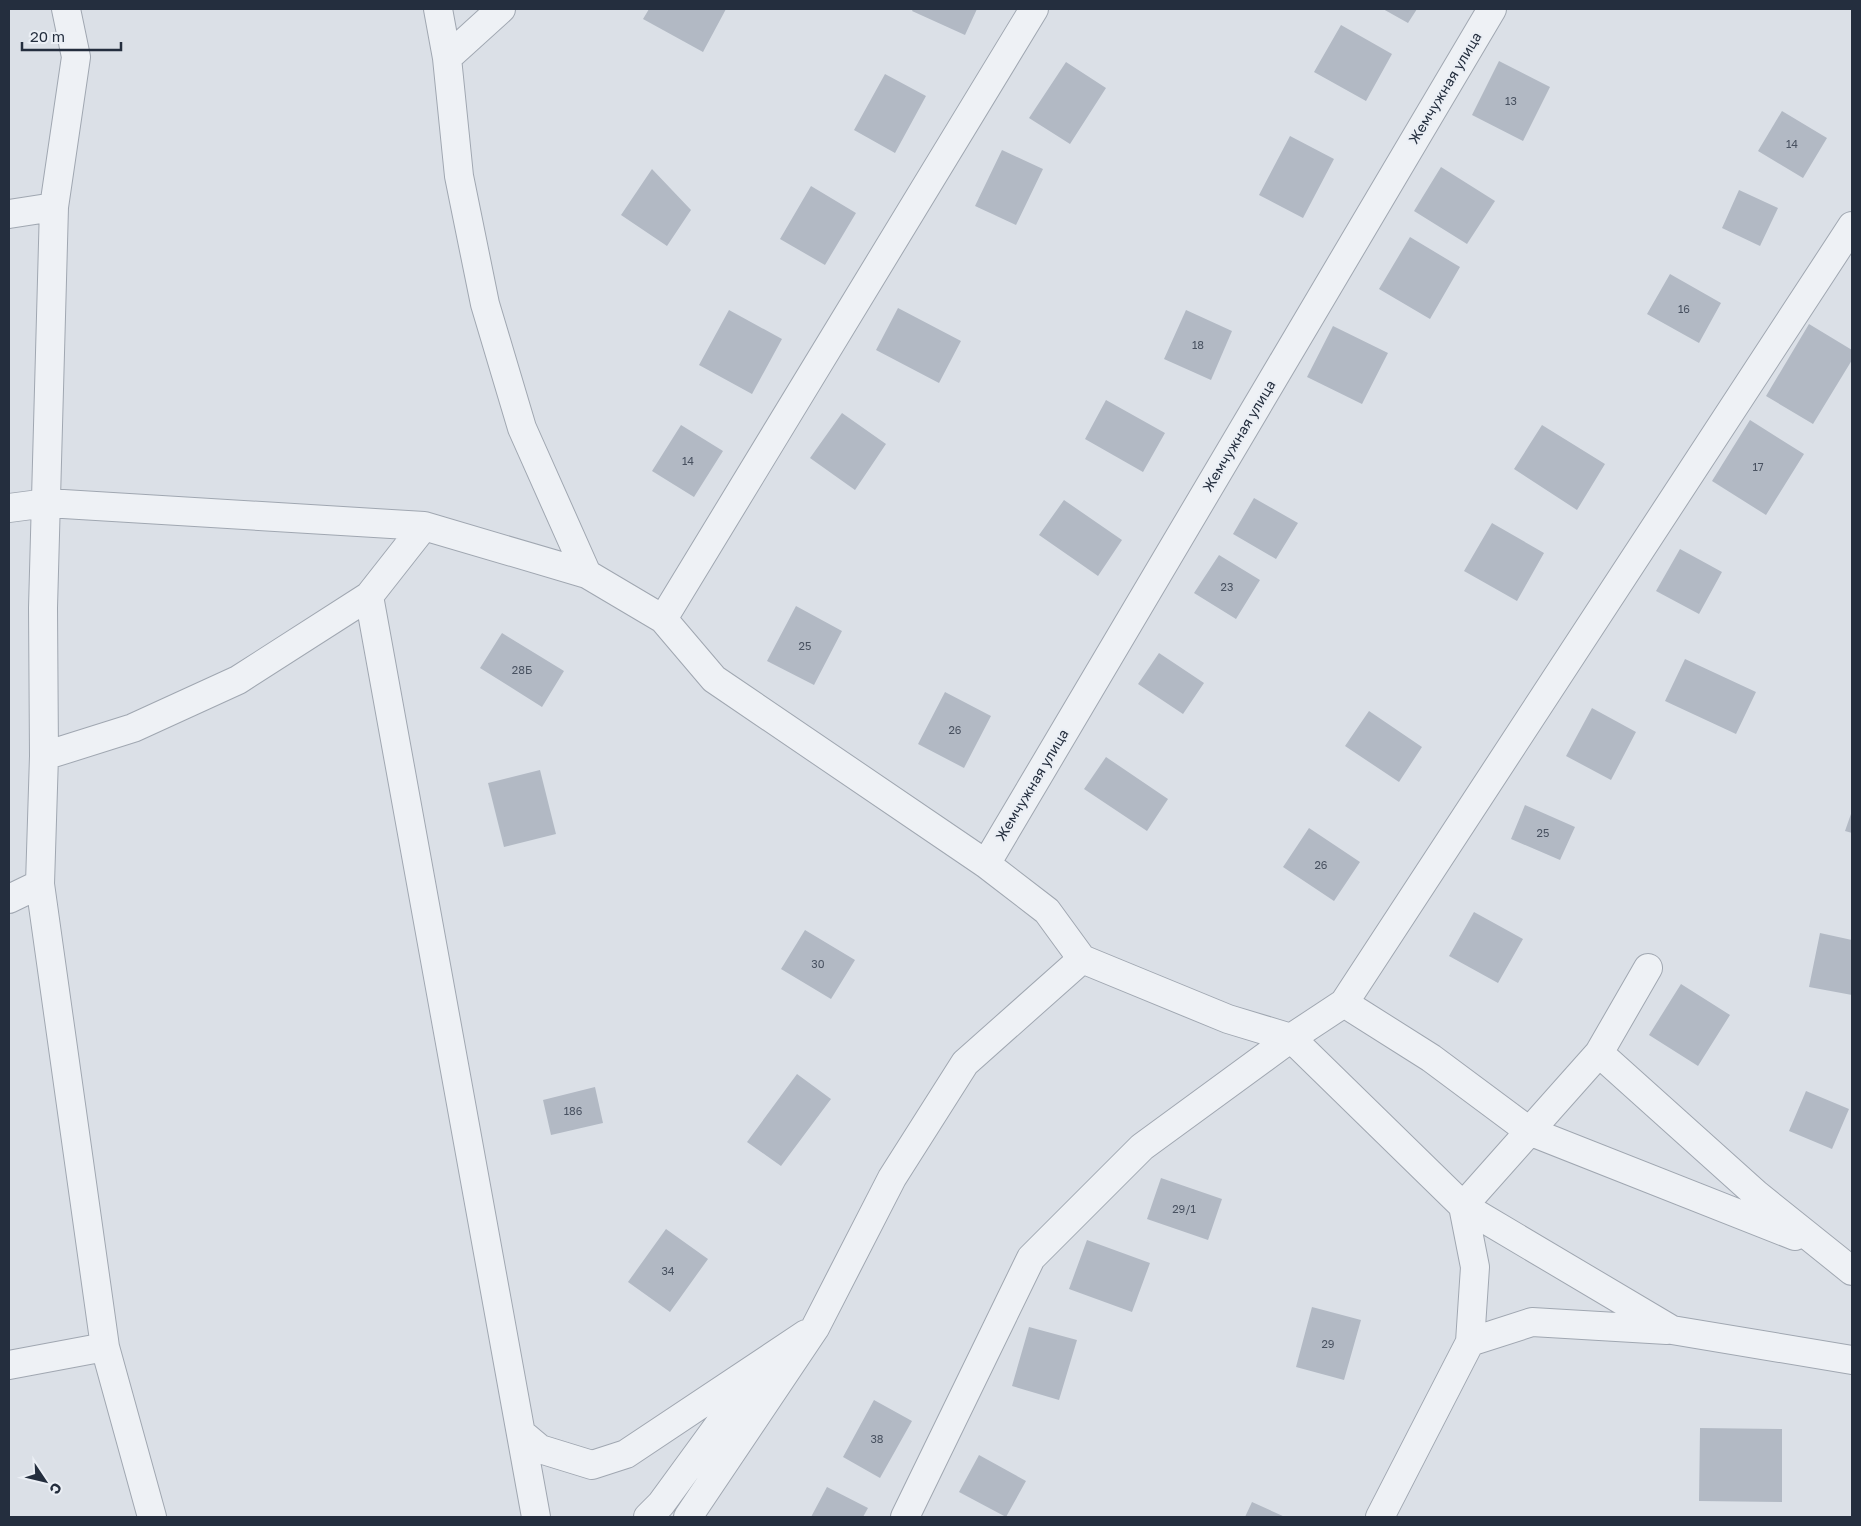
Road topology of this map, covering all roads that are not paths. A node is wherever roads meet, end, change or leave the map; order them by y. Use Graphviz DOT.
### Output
graph roads {
  1 [pos="66,9"];
  2 [pos="438,9"];
  3 [pos="500,9"];
  4 [pos="1034,9"];
  5 [pos="1492,9"];
  6 [pos="447,58"];
  7 [pos="54,207"];
  8 [pos="9,214"];
  9 [pos="1852,226"];
  10 [pos="47,503"];
  11 [pos="9,508"];
  12 [pos="424,526"];
  13 [pos="587,574"];
  14 [pos="369,596"];
  15 [pos="663,619"];
  16 [pos="44,756"];
  17 [pos="986,864"];
  18 [pos="40,884"];
  19 [pos="9,899"];
  20 [pos="1082,959"];
  21 [pos="1648,968"];
  22 [pos="1344,1003"];
  23 [pos="1290,1038"];
  24 [pos="1599,1053"];
  25 [pos="1529,1131"];
  26 [pos="1463,1206"];
  27 [pos="1822,1247"];
  28 [pos="1852,1271"];
  29 [pos="815,1328"];
  30 [pos="1672,1330"];
  31 [pos="1470,1342"];
  32 [pos="105,1347"];
  33 [pos="1852,1360"];
  34 [pos="764,1362"];
  35 [pos="9,1365"];
  36 [pos="521,1433"];
  37 [pos="142,1488"];
  38 [pos="139,1517"];
  39 [pos="152,1517"];
  40 [pos="536,1517"];
  41 [pos="648,1517"];
  42 [pos="688,1517"];
  43 [pos="905,1517"];
  44 [pos="1380,1517"];
  1 -- 7 [label="street"];
  2 -- 6 [label="street"];
  3 -- 6 [label="street"];
  4 -- 15 [label="street"];
  5 -- 17 [label="street, Жемчужная улица"];
  6 -- 13 [label="street"];
  7 -- 8 [label="street"];
  7 -- 10 [label="street"];
  9 -- 22 [label="street"];
  10 -- 11 [label="street"];
  10 -- 12 [label="street"];
  10 -- 16 [label="street"];
  12 -- 13 [label="street"];
  12 -- 14 [label="street"];
  13 -- 15 [label="street"];
  14 -- 16 [label="street"];
  14 -- 36 [label="street"];
  15 -- 17 [label="street"];
  16 -- 18 [label="street"];
  17 -- 20 [label="street"];
  18 -- 19 [label="street"];
  18 -- 32 [label="street"];
  20 -- 23 [label="street"];
  20 -- 29 [label="street"];
  21 -- 24 [label="street"];
  22 -- 23 [label="street"];
  22 -- 25 [label="street"];
  23 -- 26 [label="street"];
  23 -- 43 [label="street"];
  24 -- 25 [label="street"];
  24 -- 27 [label="street"];
  25 -- 26 [label="street"];
  25 -- 27 [label="street"];
  26 -- 30 [label="street"];
  26 -- 31 [label="street"];
  27 -- 28 [label="street"];
  29 -- 34 [label="street"];
  29 -- 42 [label="street"];
  30 -- 31 [label="street"];
  30 -- 33 [label="street"];
  31 -- 44 [label="street"];
  32 -- 35 [label="street"];
  32 -- 37 [label="street"];
  34 -- 36 [label="street"];
  34 -- 41 [label="street"];
  36 -- 40 [label="street"];
  37 -- 38 [label="street"];
  37 -- 39 [label="street"];
}
